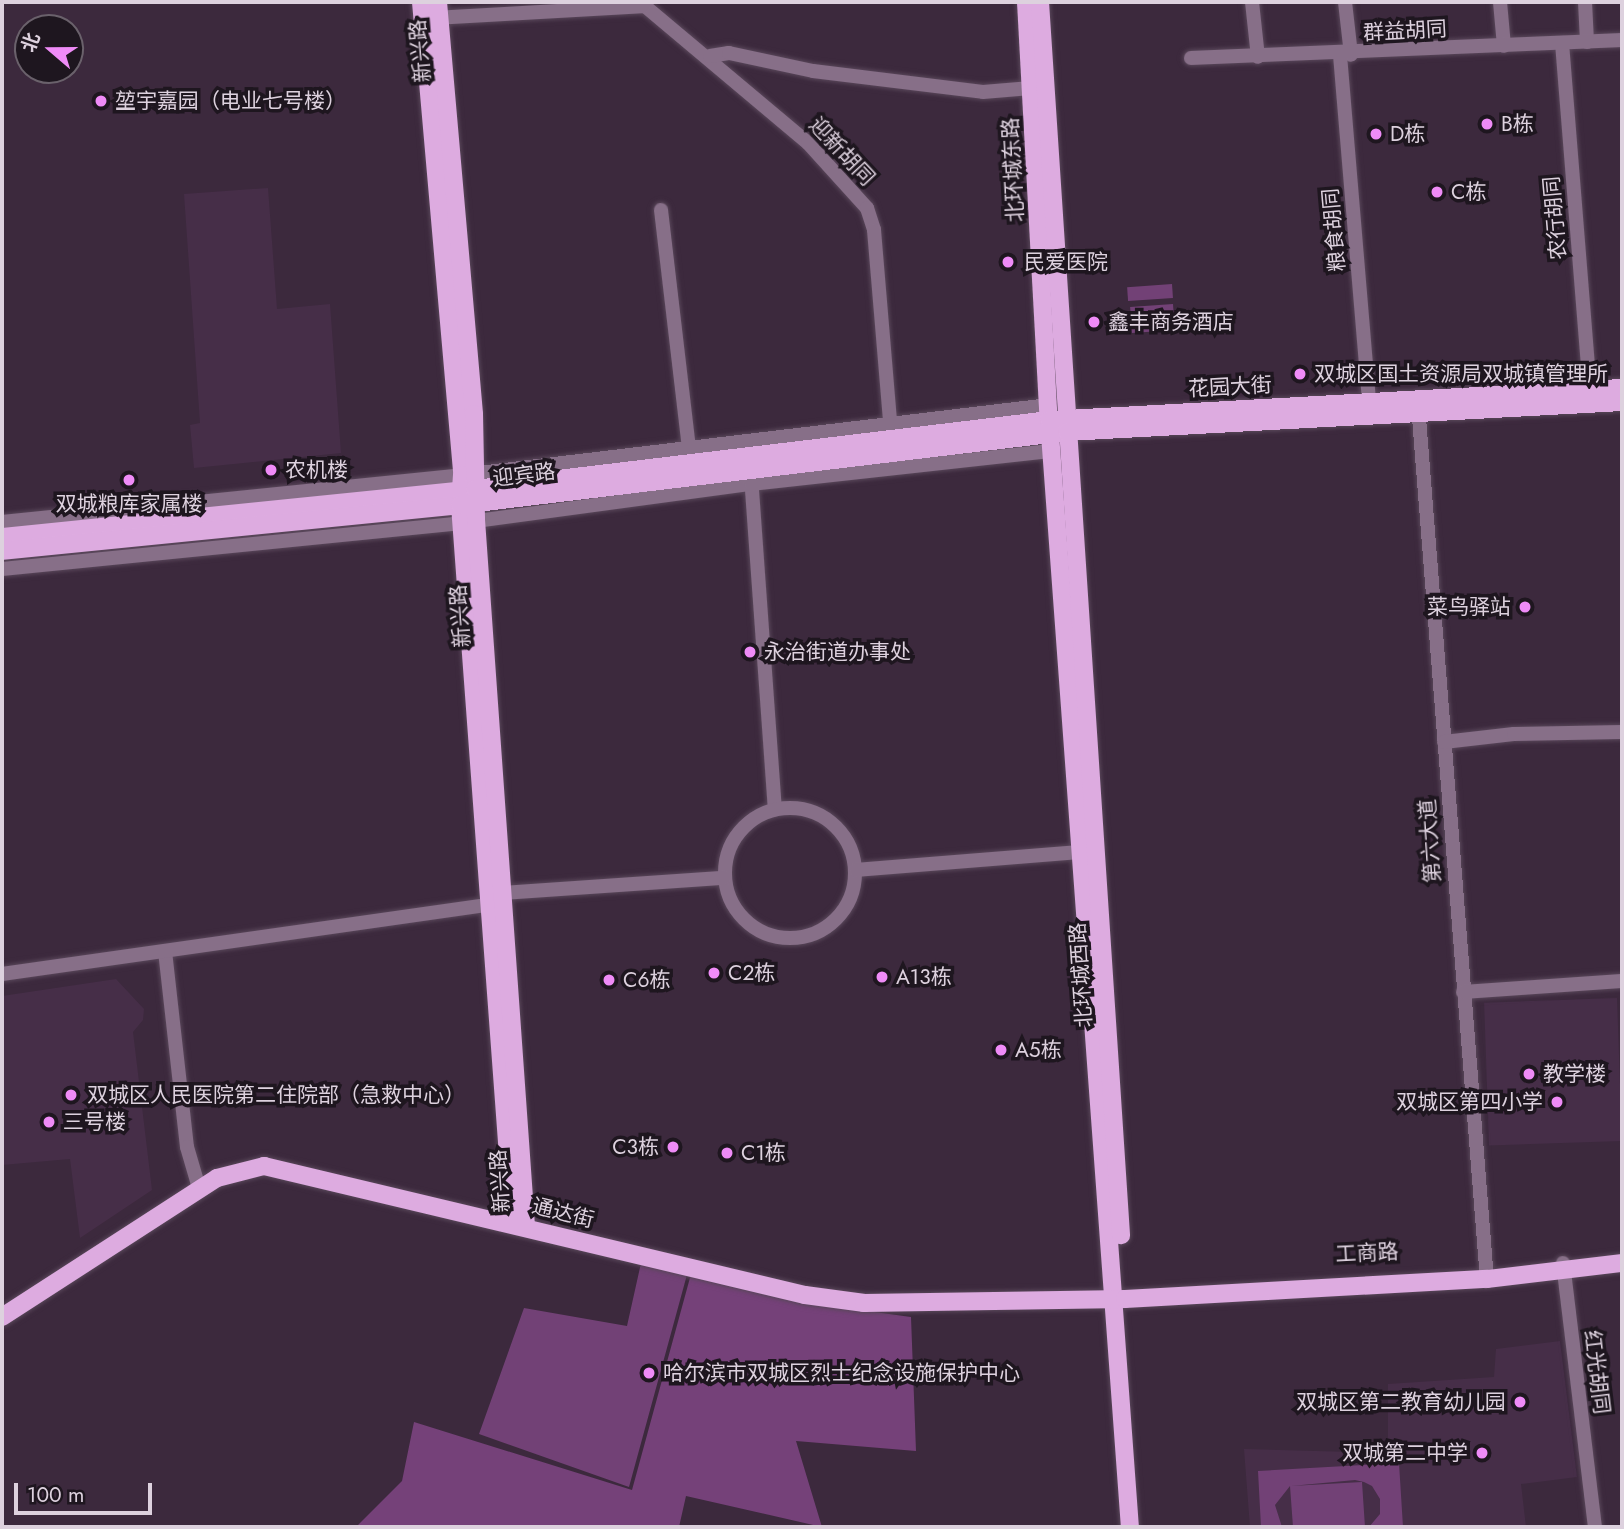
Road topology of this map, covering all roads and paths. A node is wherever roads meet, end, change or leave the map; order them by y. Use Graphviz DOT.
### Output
graph roads {
  1 [pos="1026,2"];
  2 [pos="1040,2"];
  3 [pos="1252,2"];
  4 [pos="1345,2"];
  5 [pos="1500,2"];
  6 [pos="1585,2"];
  7 [pos="642,4"];
  8 [pos="500,8"];
  9 [pos="430,10"];
  10 [pos="1622,40"];
  11 [pos="1587,42"];
  12 [pos="1562,43"];
  13 [pos="1504,46"];
  14 [pos="1345,55"];
  15 [pos="710,56"];
  16 [pos="1258,57"];
  17 [pos="1191,58"];
  18 [pos="1031,88"];
  19 [pos="661,210"];
  20 [pos="1622,388"];
  21 [pos="1590,390"];
  22 [pos="1369,402"];
  23 [pos="1622,402"];
  24 [pos="1418,406"];
  25 [pos="1056,427"];
  26 [pos="891,431"];
  27 [pos="694,452"];
  28 [pos="750,470"];
  29 [pos="468,497"];
  30 [pos="2,522"];
  31 [pos="2,537"];
  32 [pos="2,551"];
  33 [pos="2,569"];
  34 [pos="1622,732"];
  35 [pos="1444,742"];
  36 [pos="775,810"];
  37 [pos="1089,851"];
  38 [pos="856,870"];
  39 [pos="724,877"];
  40 [pos="495,899"];
  41 [pos="165,951"];
  42 [pos="2,974"];
  43 [pos="1622,981"];
  44 [pos="1463,992"];
  45 [pos="198,1184"];
  46 [pos="519,1220"];
  47 [pos="1622,1253"];
  48 [pos="1622,1263"];
  49 [pos="1563,1268"];
  50 [pos="1486,1274"];
  51 [pos="1119,1294"];
  52 [pos="2,1304"];
  53 [pos="2,1317"];
  54 [pos="1130,1527"];
  55 [pos="1141,1527"];
  56 [pos="1595,1527"];
  1 -- 18 [label="main road, 北环城东路"];
  2 -- 25 [label="main road, 北环城东路"];
  3 -- 16 [label="street"];
  4 -- 14 [label="street, 粮食胡同"];
  5 -- 13 [label="street"];
  6 -- 11 [label="street"];
  7 -- 8 [label="street"];
  7 -- 15 [label="street, 迎新胡同"];
  8 -- 9 [label="street"];
  9 -- 29 [label="main road, 新兴路"];
  10 -- 11 [label="street, 群益胡同"];
  11 -- 12 [label="street, 群益胡同"];
  12 -- 13 [label="street, 群益胡同"];
  12 -- 21 [label="street, 农行胡同"];
  13 -- 14 [label="street, 群益胡同"];
  14 -- 16 [label="street, 群益胡同"];
  14 -- 22 [label="street, 粮食胡同"];
  15 -- 18 [label="street"];
  15 -- 26 [label="street, 迎新胡同"];
  16 -- 17 [label="street, 群益胡同"];
  18 -- 25 [label="main road, 北环城东路"];
  19 -- 27 [label="street"];
  20 -- 21 [label="main road, 花园大街"];
  21 -- 24 [label="main road, 花园大街"];
  22 -- 24 [label="main road, 花园大街"];
  22 -- 25 [label="main road, 花园大街"];
  23 -- 24 [label="main road, 花园大街"];
  24 -- 25 [label="main road, 花园大街"];
  24 -- 35 [label="street, 第六大道"];
  25 -- 26 [label="main road, 迎宾路"];
  25 -- 28 [label="main road, 迎宾路"];
  25 -- 37 [label="main road, 北环城西路"];
  26 -- 27 [label="street"];
  26 -- 28 [label="main road, 迎宾路"];
  27 -- 28 [label="main road, 迎宾路"];
  27 -- 29 [label="main road, 迎宾路"];
  28 -- 29 [label="main road, 迎宾路"];
  28 -- 36 [label="street"];
  29 -- 30 [label="street"];
  29 -- 31 [label="main road, 迎宾路"];
  29 -- 32 [label="main road, 迎宾路"];
  29 -- 33 [label="street"];
  29 -- 40 [label="main road, 新兴路"];
  34 -- 35 [label="street"];
  35 -- 44 [label="street, 第六大道"];
  36 -- 38 [label="street"];
  36 -- 39 [label="street"];
  37 -- 38 [label="street"];
  37 -- 51 [label="main road, 北环城西路"];
  38 -- 39 [label="street"];
  39 -- 40 [label="street"];
  40 -- 41 [label="street"];
  40 -- 46 [label="main road, 新兴路"];
  41 -- 42 [label="street"];
  41 -- 45 [label="street"];
  43 -- 44 [label="street"];
  44 -- 50 [label="street, 第六大道"];
  45 -- 46 [label="main road, 通达街"];
  45 -- 52 [label="main road, 通达街"];
  45 -- 53 [label="main road, 通达街"];
  46 -- 51 [label="main road, 通达街"];
  47 -- 49 [label="main road, 工商路"];
  48 -- 49 [label="main road, 工商路"];
  49 -- 50 [label="main road, 工商路"];
  49 -- 56 [label="street, 红光胡同"];
  50 -- 51 [label="main road, 工商路"];
  51 -- 54 [label="main road, 北环城西路"];
  51 -- 55 [label="main road, 北环城西路"];
}
